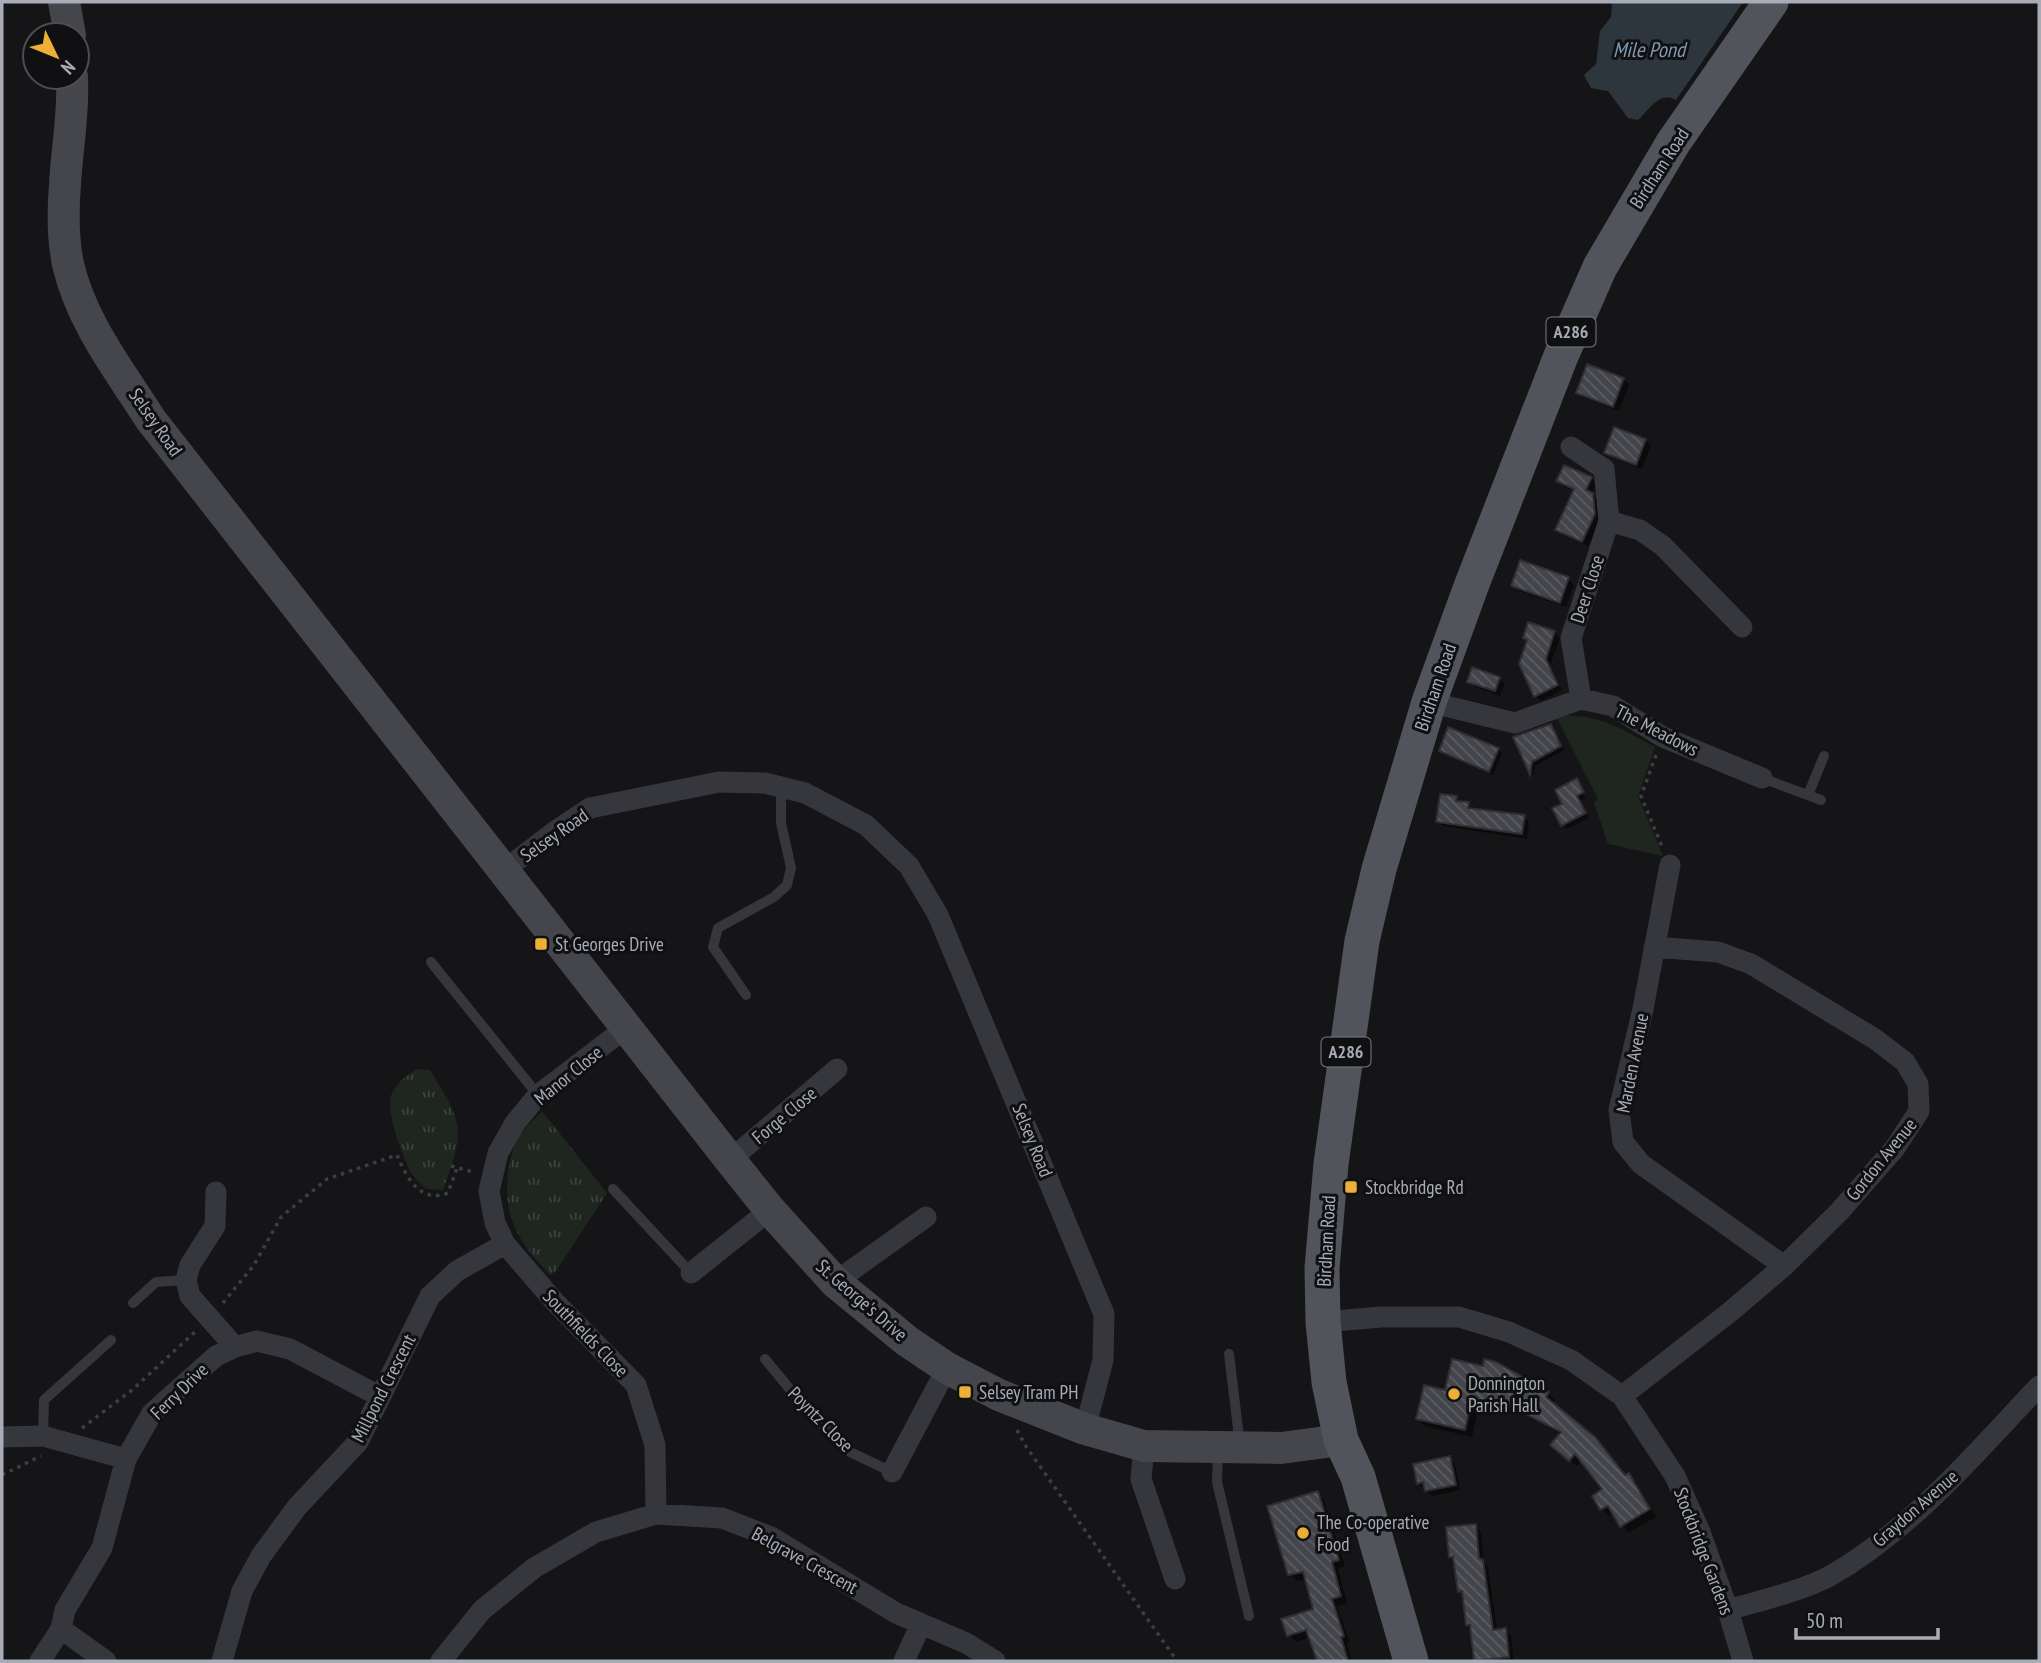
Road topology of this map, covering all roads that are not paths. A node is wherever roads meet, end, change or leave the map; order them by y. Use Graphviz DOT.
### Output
graph roads {
  1 [pos="64,2"];
  2 [pos="1771,2"];
  3 [pos="67,21"];
  4 [pos="73,91"];
  5 [pos="1571,447"];
  6 [pos="1609,521"];
  7 [pos="1742,627"];
  8 [pos="1581,699"];
  9 [pos="1429,702"];
  10 [pos="1824,756"];
  11 [pos="1762,778"];
  12 [pos="782,788"];
  13 [pos="1808,795"];
  14 [pos="1821,800"];
  15 [pos="1670,865"];
  16 [pos="503,871"];
  17 [pos="1654,947"];
  18 [pos="431,962"];
  19 [pos="746,995"];
  20 [pos="627,1027"];
  21 [pos="837,1069"];
  22 [pos="538,1096"];
  23 [pos="730,1160"];
  24 [pos="612,1189"];
  25 [pos="216,1192"];
  26 [pos="770,1210"];
  27 [pos="926,1217"];
  28 [pos="505,1244"];
  29 [pos="1784,1266"];
  30 [pos="691,1273"];
  31 [pos="186,1280"];
  32 [pos="835,1282"];
  33 [pos="133,1303"];
  34 [pos="1323,1322"];
  35 [pos="111,1340"];
  36 [pos="234,1347"];
  37 [pos="1229,1354"];
  38 [pos="765,1359"];
  39 [pos="947,1368"];
  40 [pos="2039,1386"];
  41 [pos="379,1396"];
  42 [pos="1622,1396"];
  43 [pos="1085,1429"];
  44 [pos="2,1437"];
  45 [pos="53,1439"];
  46 [pos="1340,1440"];
  47 [pos="1144,1446"];
  48 [pos="1229,1448"];
  49 [pos="126,1459"];
  50 [pos="892,1472"];
  51 [pos="656,1514"];
  52 [pos="1175,1579"];
  53 [pos="1728,1610"];
  54 [pos="1248,1616"];
  55 [pos="921,1624"];
  56 [pos="61,1629"];
  57 [pos="40,1661"];
  58 [pos="106,1661"];
  59 [pos="222,1661"];
  60 [pos="441,1661"];
  61 [pos="904,1661"];
  62 [pos="995,1661"];
  63 [pos="1411,1661"];
  64 [pos="1743,1661"];
  1 -- 3 [label="main road"];
  2 -- 9 [label="main road, Birdham Road / A286"];
  4 -- 16 [label="main road, Selsey Road"];
  5 -- 6 [label="street, Deer Close"];
  6 -- 7 [label="street"];
  6 -- 8 [label="street, Deer Close"];
  8 -- 9 [label="street"];
  8 -- 11 [label="street, The Meadows"];
  9 -- 34 [label="main road, Birdham Road / A286"];
  10 -- 13 [label="lane"];
  11 -- 13 [label="lane"];
  12 -- 16 [label="street, Selsey Road"];
  12 -- 19 [label="lane"];
  12 -- 43 [label="street, Selsey Road"];
  13 -- 14 [label="lane"];
  15 -- 17 [label="street, Marden Avenue"];
  16 -- 20 [label="main road, St. George's Drive"];
  17 -- 29 [label="street, Marden Avenue"];
  17 -- 29 [label="street, Gordon Avenue"];
  18 -- 22 [label="lane"];
  20 -- 22 [label="street, Manor Close"];
  20 -- 23 [label="main road, St. George's Drive"];
  21 -- 23 [label="street, Forge Close"];
  22 -- 28 [label="street, Manor Close"];
  23 -- 26 [label="main road, St. George's Drive"];
  24 -- 30 [label="lane"];
  25 -- 31 [label="street"];
  26 -- 30 [label="street"];
  26 -- 32 [label="main road, St. George's Drive"];
  27 -- 32 [label="street"];
  28 -- 41 [label="street, Millpond Crescent"];
  28 -- 51 [label="street, Southfields Close"];
  29 -- 42 [label="street, Gordon Avenue"];
  31 -- 33 [label="lane"];
  31 -- 36 [label="street"];
  32 -- 39 [label="main road, St. George's Drive"];
  34 -- 42 [label="street, Stockbridge Gardens"];
  34 -- 46 [label="main road, Birdham Road / A286"];
  35 -- 45 [label="lane"];
  36 -- 41 [label="street, Ferry Drive"];
  36 -- 49 [label="street, Ferry Drive"];
  37 -- 48 [label="lane"];
  38 -- 50 [label="lane, Poyntz Close"];
  39 -- 43 [label="main road, St. George's Drive"];
  39 -- 50 [label="street, Poyntz Close"];
  40 -- 53 [label="street, Graydon Avenue"];
  41 -- 59 [label="street, Millpond Crescent"];
  42 -- 53 [label="street, Stockbridge Gardens"];
  43 -- 47 [label="main road, St. George's Drive"];
  44 -- 45 [label="street"];
  45 -- 49 [label="street"];
  46 -- 48 [label="main road, St. George's Drive"];
  46 -- 63 [label="main road, A286"];
  47 -- 48 [label="main road, St. George's Drive"];
  47 -- 52 [label="street"];
  48 -- 54 [label="lane"];
  49 -- 56 [label="street, Ferry Drive"];
  51 -- 55 [label="street, Belgrave Crescent"];
  51 -- 60 [label="street, Belgrave Crescent"];
  53 -- 64 [label="street, Stockbridge Gardens"];
  55 -- 61 [label="street"];
  55 -- 62 [label="street, Belgrave Crescent"];
  56 -- 57 [label="street, Ferry Drive"];
  56 -- 58 [label="street"];
}
